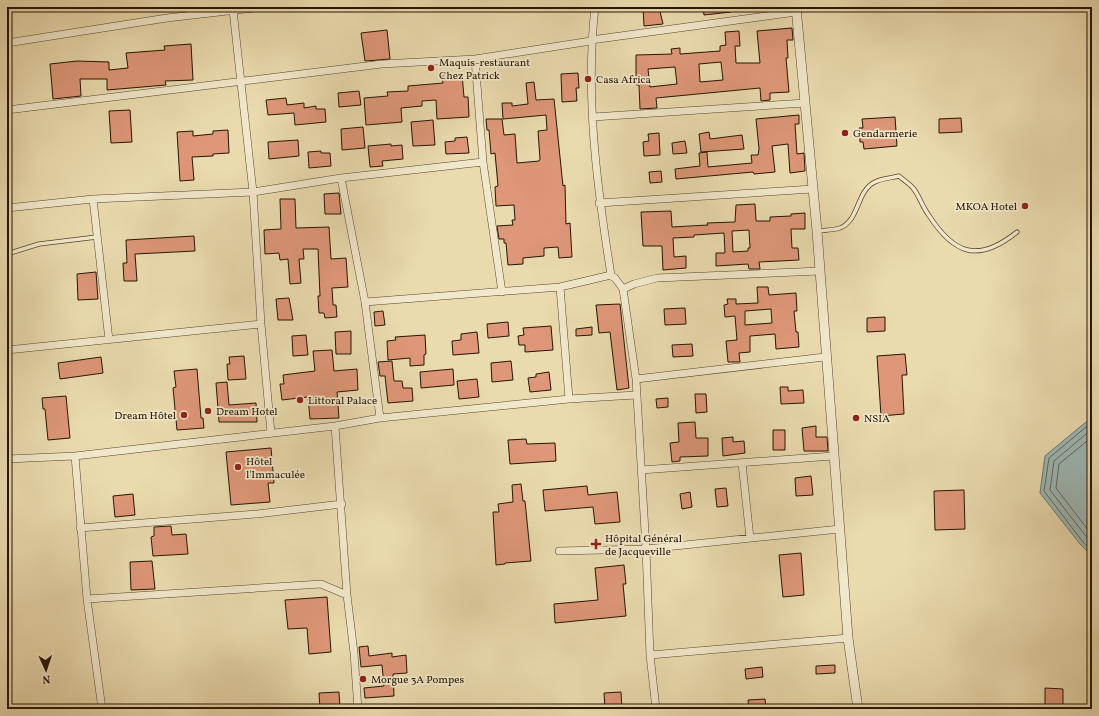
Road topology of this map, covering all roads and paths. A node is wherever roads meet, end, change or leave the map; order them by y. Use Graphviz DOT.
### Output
graph roads {
  1 [pos="262,7"];
  2 [pos="595,7"];
  3 [pos="233,10"];
  4 [pos="796,10"];
  5 [pos="591,40"];
  6 [pos="7,43"];
  7 [pos="475,58"];
  8 [pos="241,81"];
  9 [pos="805,103"];
  10 [pos="7,110"];
  11 [pos="593,117"];
  12 [pos="483,162"];
  13 [pos="341,178"];
  14 [pos="813,189"];
  15 [pos="253,192"];
  16 [pos="93,199"];
  17 [pos="599,203"];
  18 [pos="7,208"];
  19 [pos="817,231"];
  20 [pos="1017,232"];
  21 [pos="97,237"];
  22 [pos="7,254"];
  23 [pos="820,271"];
  24 [pos="611,275"];
  25 [pos="560,287"];
  26 [pos="624,289"];
  27 [pos="502,292"];
  28 [pos="365,302"];
  29 [pos="261,324"];
  30 [pos="109,340"];
  31 [pos="7,350"];
  32 [pos="826,357"];
  33 [pos="636,379"];
  34 [pos="636,395"];
  35 [pos="569,399"];
  36 [pos="380,418"];
  37 [pos="335,426"];
  38 [pos="271,433"];
  39 [pos="75,456"];
  40 [pos="834,456"];
  41 [pos="7,459"];
  42 [pos="742,463"];
  43 [pos="641,470"];
  44 [pos="342,504"];
  45 [pos="80,528"];
  46 [pos="840,529"];
  47 [pos="750,538"];
  48 [pos="646,549"];
  49 [pos="559,551"];
  50 [pos="347,595"];
  51 [pos="87,599"];
  52 [pos="848,638"];
  53 [pos="650,655"];
  54 [pos="102,709"];
  55 [pos="358,709"];
  56 [pos="656,709"];
  57 [pos="858,709"];
  1 -- 3 [label="street"];
  2 -- 5 [label="street"];
  3 -- 6 [label="street"];
  3 -- 8 [label="street"];
  4 -- 5 [label="street"];
  4 -- 9 [label="street"];
  5 -- 7 [label="street"];
  5 -- 11 [label="street"];
  7 -- 8 [label="street"];
  7 -- 12 [label="street"];
  8 -- 10 [label="street"];
  8 -- 15 [label="street"];
  9 -- 11 [label="street"];
  9 -- 14 [label="street"];
  11 -- 17 [label="street"];
  12 -- 13 [label="street"];
  12 -- 27 [label="street"];
  13 -- 15 [label="street"];
  13 -- 28 [label="street"];
  14 -- 17 [label="street"];
  14 -- 19 [label="street"];
  15 -- 16 [label="street"];
  15 -- 29 [label="street"];
  16 -- 18 [label="street"];
  16 -- 21 [label="street"];
  17 -- 24 [label="street"];
  19 -- 20 [label="lane"];
  19 -- 23 [label="street"];
  21 -- 22 [label="lane"];
  21 -- 30 [label="street"];
  23 -- 26 [label="street"];
  23 -- 32 [label="street"];
  24 -- 25 [label="street"];
  24 -- 26 [label="street"];
  25 -- 27 [label="street"];
  25 -- 35 [label="street"];
  26 -- 33 [label="street"];
  27 -- 28 [label="street"];
  28 -- 36 [label="street"];
  29 -- 30 [label="street"];
  29 -- 38 [label="street"];
  30 -- 31 [label="street"];
  32 -- 33 [label="street"];
  32 -- 40 [label="street"];
  33 -- 34 [label="street"];
  34 -- 35 [label="street"];
  34 -- 43 [label="street"];
  35 -- 36 [label="street"];
  36 -- 37 [label="street"];
  37 -- 38 [label="street"];
  37 -- 44 [label="street"];
  38 -- 39 [label="street"];
  39 -- 41 [label="street"];
  39 -- 45 [label="street"];
  40 -- 42 [label="street"];
  40 -- 46 [label="street"];
  42 -- 43 [label="street"];
  42 -- 47 [label="street"];
  43 -- 48 [label="street"];
  44 -- 45 [label="street"];
  44 -- 50 [label="street"];
  45 -- 51 [label="street"];
  46 -- 47 [label="street"];
  46 -- 52 [label="street"];
  47 -- 48 [label="street"];
  48 -- 49 [label="street"];
  48 -- 53 [label="street"];
  50 -- 51 [label="street"];
  50 -- 55 [label="street"];
  51 -- 54 [label="street"];
  52 -- 53 [label="street"];
  52 -- 57 [label="street"];
  53 -- 56 [label="street"];
}
